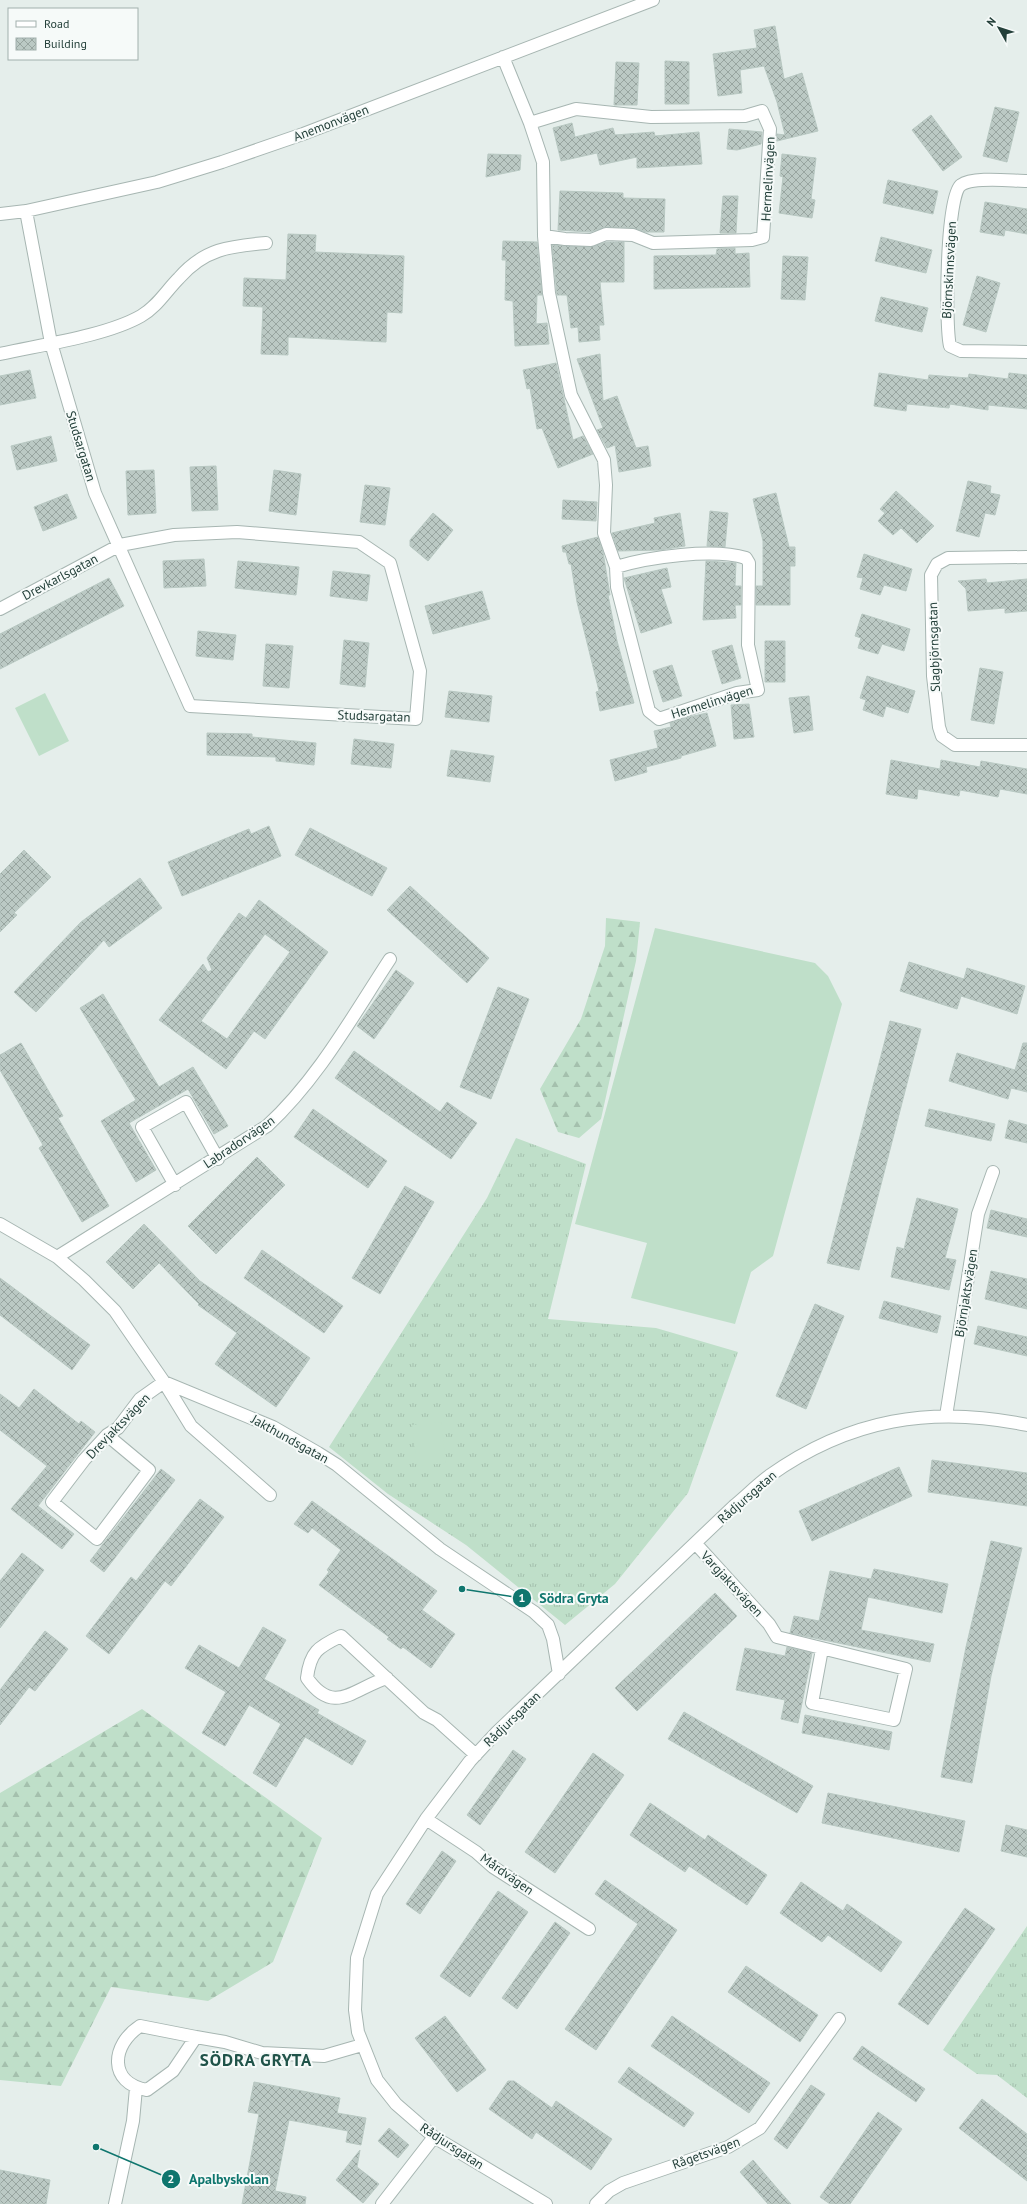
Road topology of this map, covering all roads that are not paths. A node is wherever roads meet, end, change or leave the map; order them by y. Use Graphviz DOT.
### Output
graph roads {
  1 [pos="653,0"];
  2 [pos="503,57"];
  3 [pos="530,123"];
  4 [pos="1027,181"];
  5 [pos="26,211"];
  6 [pos="0,214"];
  7 [pos="544,236"];
  8 [pos="266,243"];
  9 [pos="51,343"];
  10 [pos="1027,352"];
  11 [pos="0,354"];
  12 [pos="120,546"];
  13 [pos="1027,557"];
  14 [pos="616,568"];
  15 [pos="0,609"];
  16 [pos="1027,745"];
  17 [pos="390,959"];
  18 [pos="218,1159"];
  19 [pos="993,1172"];
  20 [pos="175,1185"];
  21 [pos="0,1224"];
  22 [pos="57,1257"];
  23 [pos="164,1382"];
  24 [pos="946,1416"];
  25 [pos="1027,1425"];
  26 [pos="107,1435"];
  27 [pos="270,1495"];
  28 [pos="696,1544"];
  29 [pos="822,1648"];
  30 [pos="559,1674"];
  31 [pos="387,1678"];
  32 [pos="476,1755"];
  33 [pos="426,1819"];
  34 [pos="588,1929"];
  35 [pos="839,2019"];
  36 [pos="196,2037"];
  37 [pos="362,2046"];
  38 [pos="136,2088"];
  39 [pos="434,2137"];
  40 [pos="115,2204"];
  41 [pos="382,2204"];
  42 [pos="546,2204"];
  43 [pos="596,2204"];
  1 -- 2 [label="street, Anemonvägen"];
  2 -- 3 [label="street, Hermelinvägen"];
  2 -- 5 [label="street, Anemonvägen"];
  3 -- 7 [label="street, Hermelinvägen"];
  3 -- 7 [label="street, Hermelinvägen"];
  4 -- 10 [label="street, Björnskinnsvägen"];
  5 -- 6 [label="street, Anemonvägen"];
  5 -- 9 [label="street, Studsargatan"];
  7 -- 14 [label="street, Hermelinvägen"];
  8 -- 9 [label="street"];
  9 -- 11 [label="street"];
  9 -- 12 [label="street, Studsargatan"];
  12 -- 12 [label="street, Studsargatan"];
  12 -- 15 [label="street, Drevkarlsgatan"];
  13 -- 16 [label="street, Slagbjörnsgatan"];
  14 -- 14 [label="street, Hermelinvägen"];
  17 -- 18 [label="street, Labradorvägen"];
  18 -- 20 [label="street, Labradorvägen"];
  18 -- 20 [label="street"];
  19 -- 24 [label="street, Björnjaktsvägen"];
  20 -- 22 [label="street, Labradorvägen"];
  21 -- 22 [label="street"];
  22 -- 23 [label="street"];
  23 -- 26 [label="street, Drevjaktsvägen"];
  23 -- 27 [label="street, Drevjaktsvägen"];
  23 -- 30 [label="street, Jakthundsgatan"];
  24 -- 25 [label="street, Rådjursgatan"];
  24 -- 28 [label="street, Rådjursgatan"];
  26 -- 26 [label="street, Drevjaktsvägen"];
  28 -- 29 [label="street, Vargjaktsvägen"];
  28 -- 30 [label="street, Rådjursgatan"];
  29 -- 29 [label="street, Vargjaktsvägen"];
  30 -- 32 [label="street, Rådjursgatan"];
  31 -- 31 [label="street"];
  31 -- 32 [label="street"];
  32 -- 33 [label="street, Rådjursgatan"];
  33 -- 34 [label="street, Mårdvägen"];
  33 -- 37 [label="street, Rådjursgatan"];
  35 -- 43 [label="street, Rågetsvägen"];
  36 -- 37 [label="street"];
  36 -- 38 [label="street"];
  36 -- 38 [label="street"];
  37 -- 39 [label="street, Rådjursgatan"];
  38 -- 40 [label="street"];
  39 -- 41 [label="street"];
  39 -- 42 [label="street, Rådjursgatan"];
}
